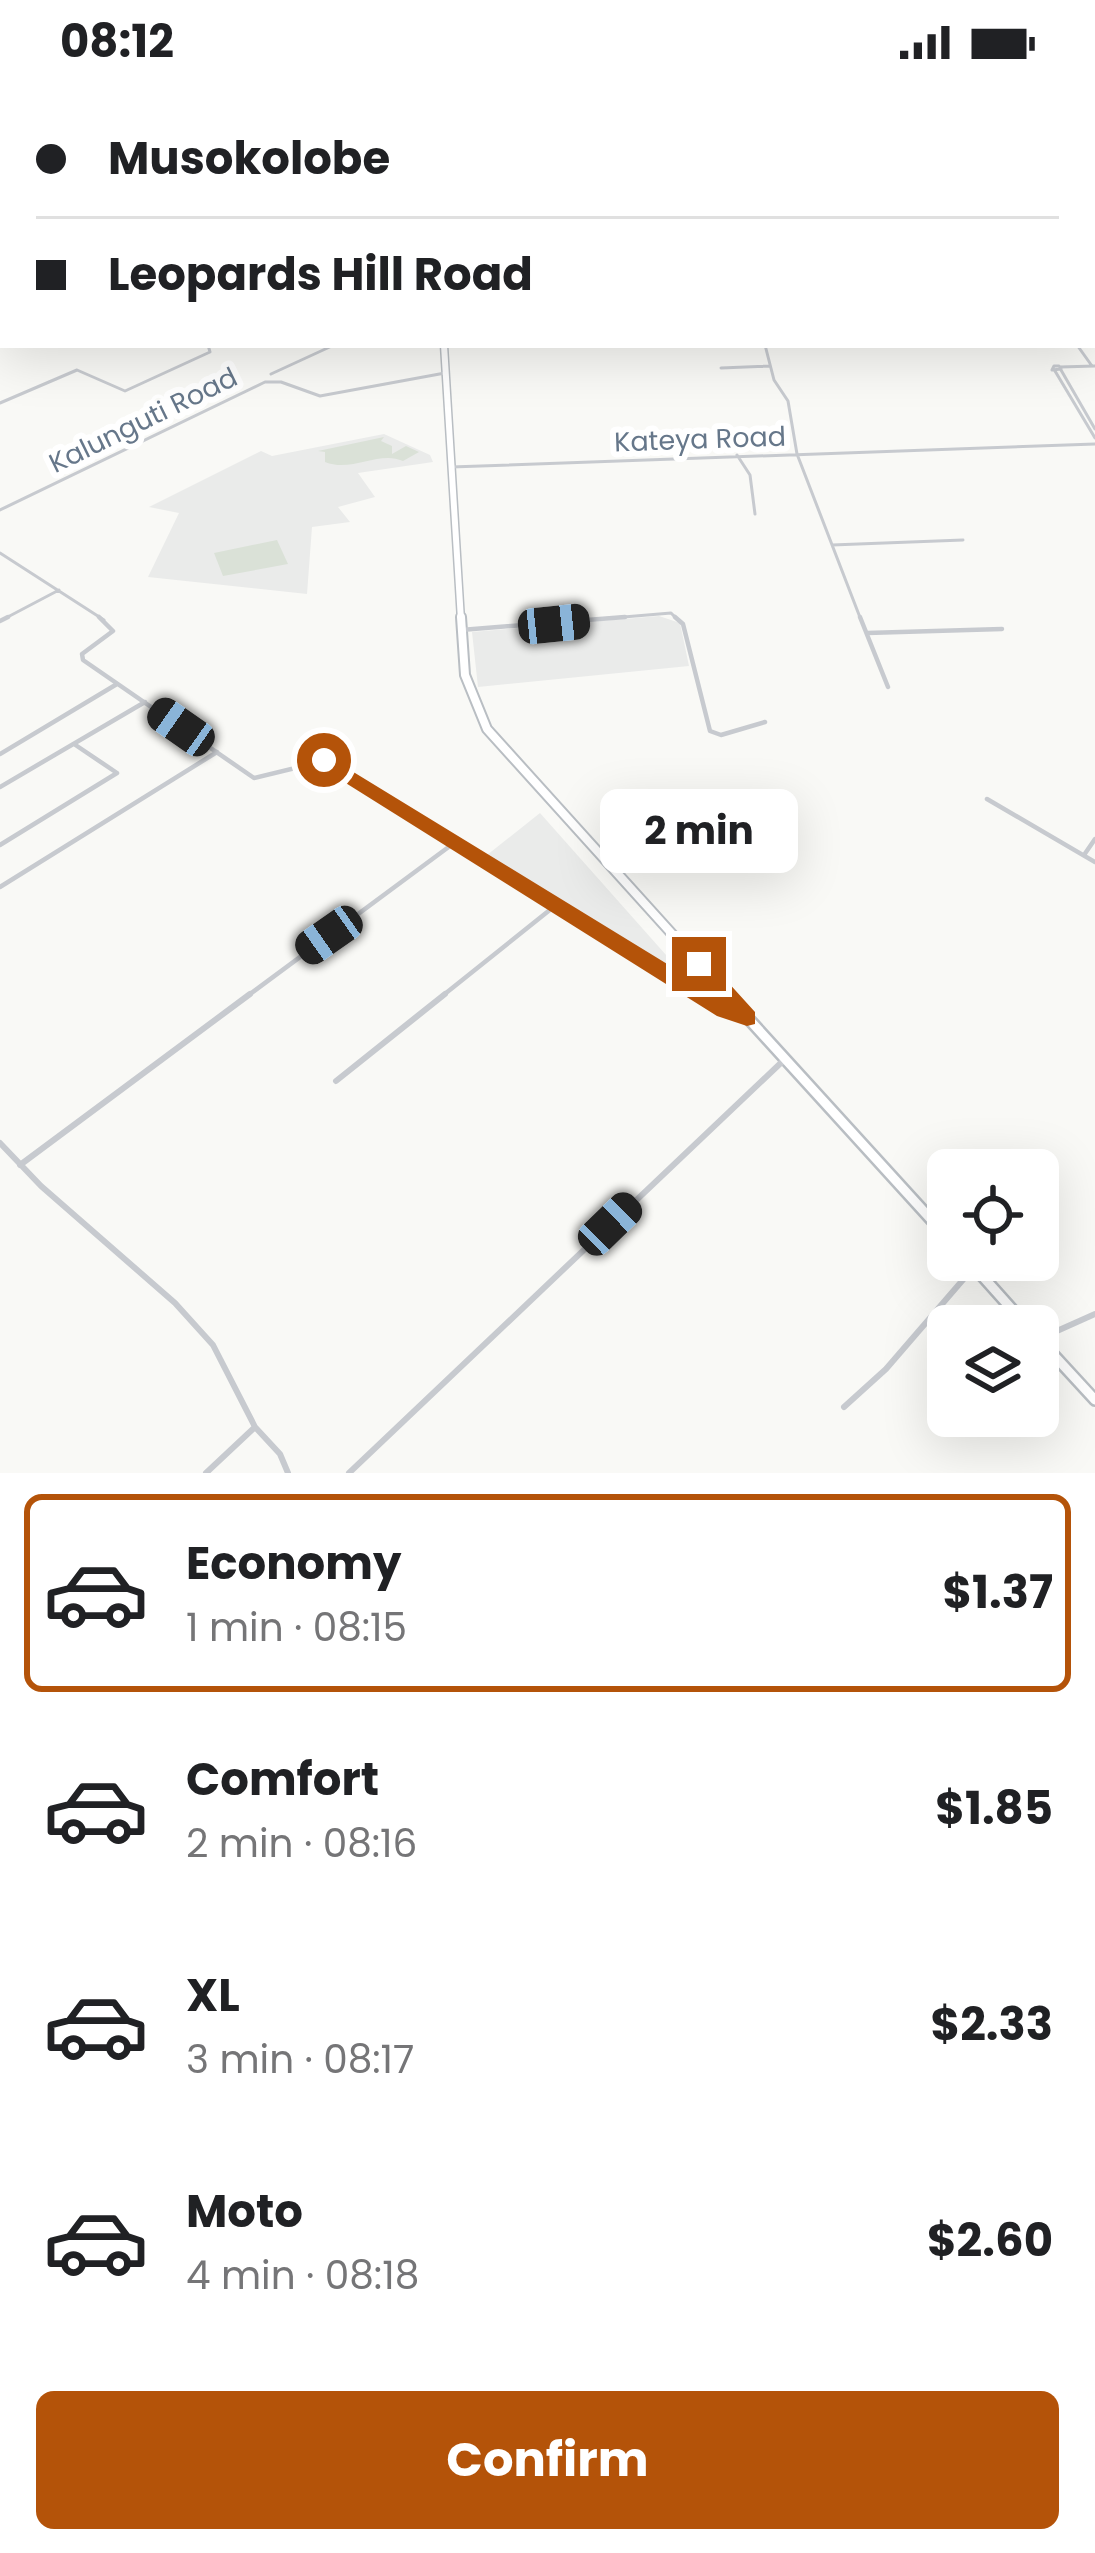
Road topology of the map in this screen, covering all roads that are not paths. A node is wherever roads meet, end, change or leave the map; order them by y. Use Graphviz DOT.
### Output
graph roads {
  1 [pos="209,348"];
  2 [pos="327,348"];
  3 [pos="444,348"];
  4 [pos="766,348"];
  5 [pos="770,366"];
  6 [pos="1093,366"];
  7 [pos="721,368"];
  8 [pos="1058,369"];
  9 [pos="445,373"];
  10 [pos="271,374"];
  11 [pos="0,403"];
  12 [pos="1095,429"];
  13 [pos="1095,441"];
  14 [pos="797,454"];
  15 [pos="736,455"];
  16 [pos="451,466"];
  17 [pos="0,510"];
  18 [pos="755,514"];
  19 [pos="962,540"];
  20 [pos="832,545"];
  21 [pos="0,553"];
  22 [pos="59,590"];
  23 [pos="0,621"];
  24 [pos="1002,629"];
  25 [pos="461,630"];
  26 [pos="867,634"];
  27 [pos="117,683"];
  28 [pos="888,687"];
  29 [pos="146,702"];
  30 [pos="765,722"];
  31 [pos="74,744"];
  32 [pos="217,752"];
  33 [pos="0,754"];
  34 [pos="0,787"];
  35 [pos="987,800"];
  36 [pos="1095,839"];
  37 [pos="456,842"];
  38 [pos="0,845"];
  39 [pos="1084,855"];
  40 [pos="1095,862"];
  41 [pos="0,887"];
  42 [pos="556,905"];
  43 [pos="747,1018"];
  44 [pos="785,1059"];
  45 [pos="336,1081"];
  46 [pos="2,1147"];
  47 [pos="20,1165"];
  48 [pos="927,1215"];
  49 [pos="956,1281"];
  50 [pos="987,1281"];
  51 [pos="1009,1305"];
  52 [pos="1095,1314"];
  53 [pos="1059,1329"];
  54 [pos="1059,1361"];
  55 [pos="1095,1400"];
  56 [pos="844,1407"];
  57 [pos="255,1427"];
  58 [pos="206,1473"];
  59 [pos="288,1473"];
  60 [pos="349,1473"];
  1 -- 11 [label="street"];
  2 -- 10 [label="street"];
  3 -- 9 [label="main road"];
  4 -- 5 [label="street"];
  5 -- 7 [label="street"];
  5 -- 14 [label="street"];
  6 -- 8 [label="street"];
  8 -- 12 [label="street"];
  8 -- 13 [label="street"];
  9 -- 16 [label="main road"];
  9 -- 17 [label="street, Kalunguti Road"];
  13 -- 14 [label="street, Kateya Road"];
  14 -- 15 [label="street, Kateya Road"];
  14 -- 20 [label="street"];
  15 -- 16 [label="street, Kateya Road"];
  15 -- 18 [label="street"];
  16 -- 25 [label="main road"];
  19 -- 20 [label="street"];
  20 -- 26 [label="street"];
  21 -- 22 [label="street"];
  22 -- 23 [label="street"];
  22 -- 27 [label="street"];
  24 -- 26 [label="street"];
  25 -- 30 [label="street"];
  25 -- 43 [label="main road"];
  26 -- 28 [label="street"];
  27 -- 29 [label="street"];
  27 -- 33 [label="street"];
  29 -- 31 [label="street"];
  29 -- 32 [label="street"];
  31 -- 34 [label="street"];
  31 -- 38 [label="street"];
  32 -- 37 [label="street"];
  32 -- 41 [label="street"];
  35 -- 39 [label="street"];
  36 -- 39 [label="street"];
  37 -- 42 [label="street"];
  37 -- 47 [label="street"];
  39 -- 40 [label="street"];
  42 -- 43 [label="street"];
  42 -- 45 [label="street"];
  43 -- 44 [label="main road"];
  44 -- 48 [label="main road"];
  44 -- 60 [label="street"];
  46 -- 47 [label="street"];
  47 -- 57 [label="street"];
  49 -- 56 [label="street"];
  50 -- 51 [label="main road"];
  52 -- 53 [label="street"];
  54 -- 55 [label="main road"];
  57 -- 58 [label="street"];
  57 -- 59 [label="street"];
}
